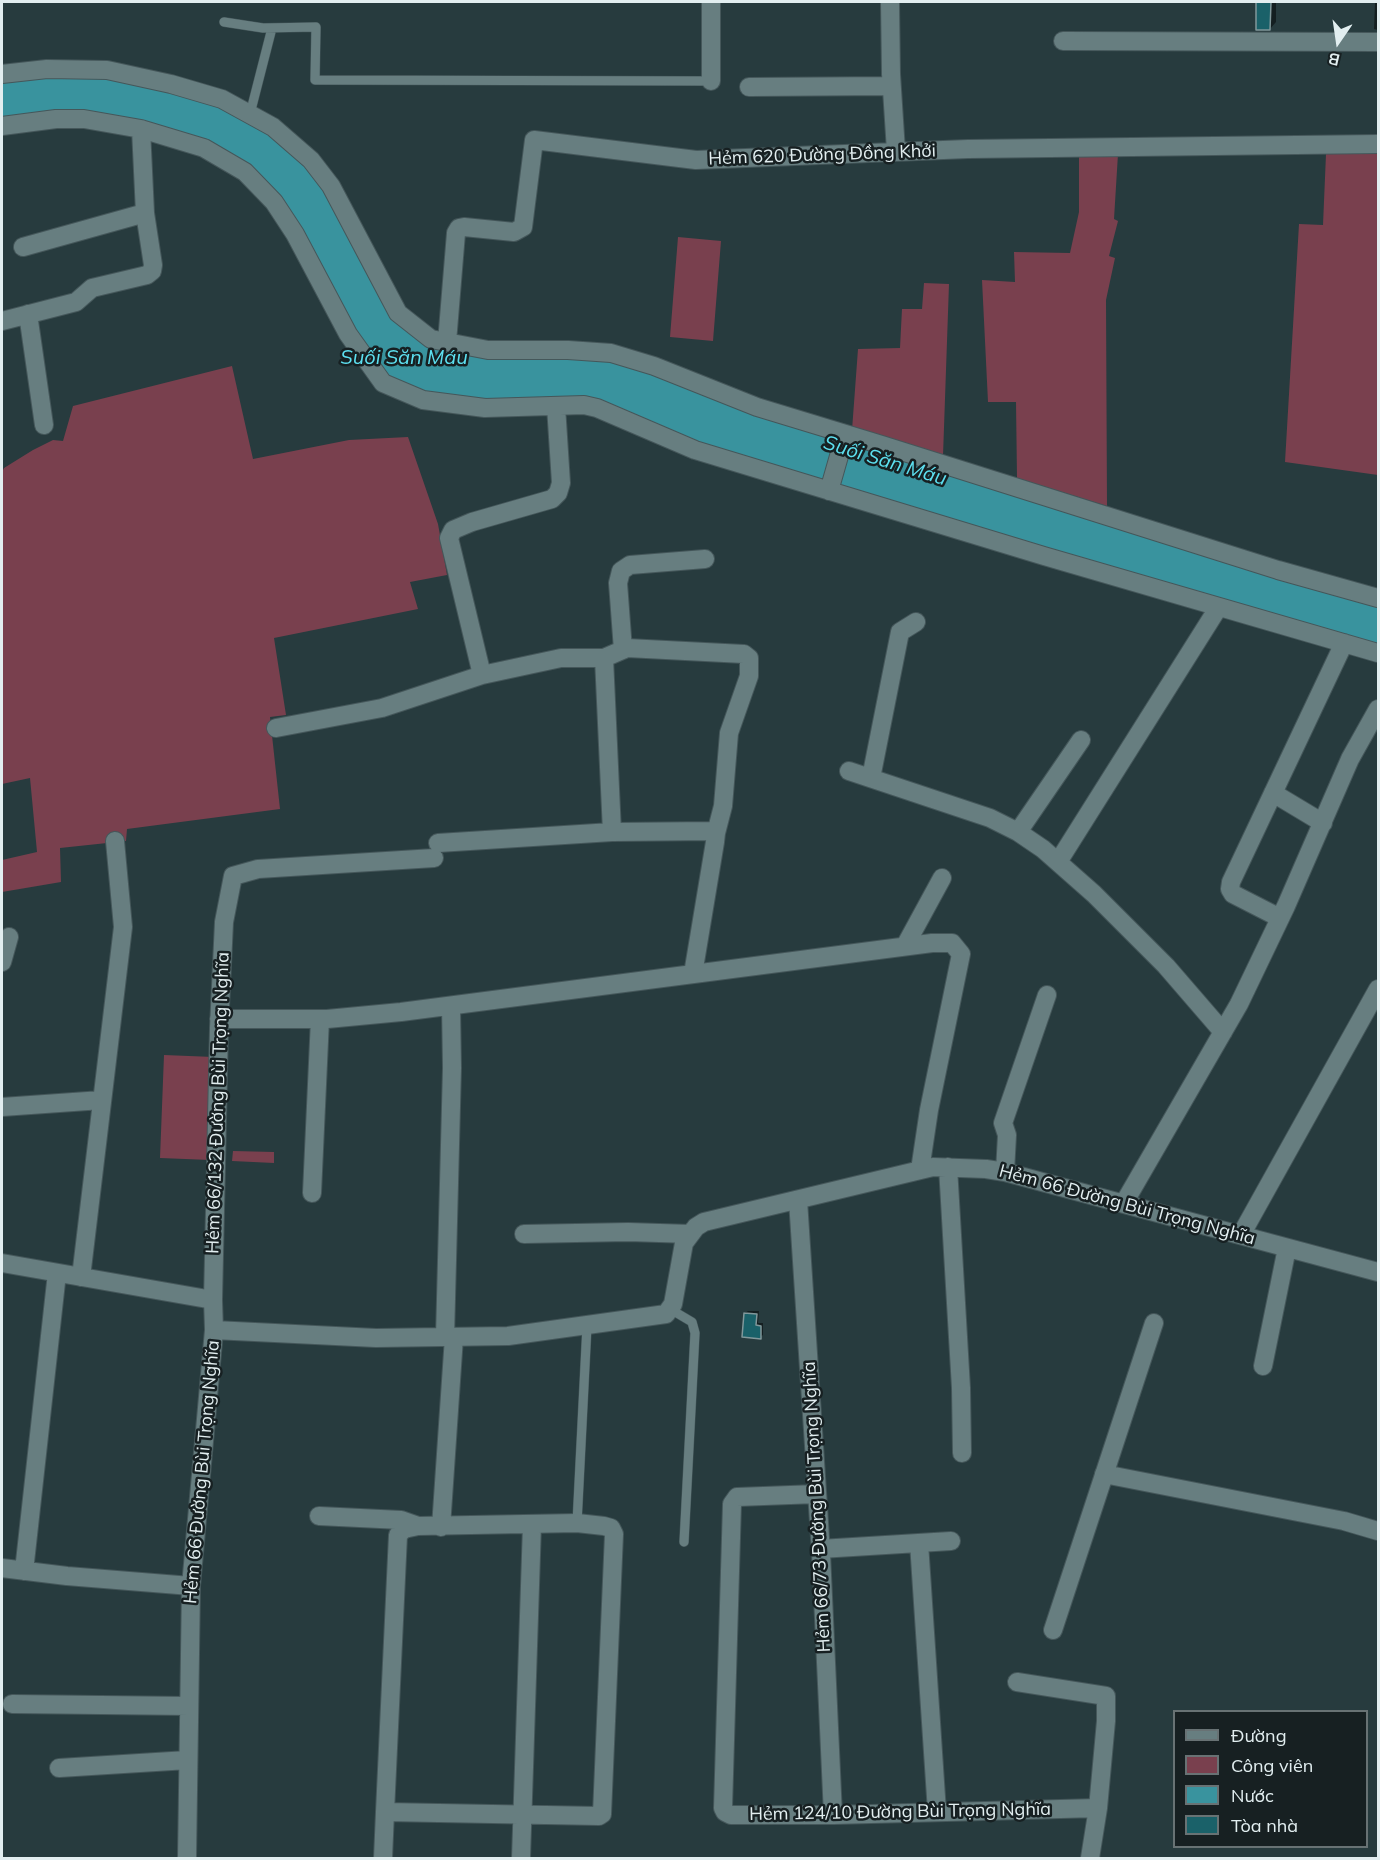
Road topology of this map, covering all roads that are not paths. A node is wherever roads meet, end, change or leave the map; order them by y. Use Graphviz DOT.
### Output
graph roads {
  1 [pos="711,2"];
  2 [pos="890,2"];
  3 [pos="224,22"];
  4 [pos="272,28"];
  5 [pos="1063,41"];
  6 [pos="1378,42"];
  7 [pos="2,74"];
  8 [pos="711,81"];
  9 [pos="891,86"];
  10 [pos="750,87"];
  11 [pos="250,114"];
  12 [pos="2,126"];
  13 [pos="141,129"];
  14 [pos="1378,144"];
  15 [pos="896,151"];
  16 [pos="145,213"];
  17 [pos="23,246"];
  18 [pos="28,314"];
  19 [pos="2,321"];
  20 [pos="447,342"];
  21 [pos="556,406"];
  22 [pos="44,424"];
  23 [pos="845,435"];
  24 [pos="829,490"];
  25 [pos="705,559"];
  26 [pos="1378,598"];
  27 [pos="1218,608"];
  28 [pos="916,622"];
  29 [pos="1344,643"];
  30 [pos="623,650"];
  31 [pos="1378,653"];
  32 [pos="604,658"];
  33 [pos="482,675"];
  34 [pos="1378,709"];
  35 [pos="276,728"];
  36 [pos="1081,740"];
  37 [pos="849,771"];
  38 [pos="871,778"];
  39 [pos="1273,793"];
  40 [pos="1323,823"];
  41 [pos="612,832"];
  42 [pos="1018,832"];
  43 [pos="716,833"];
  44 [pos="115,841"];
  45 [pos="1058,862"];
  46 [pos="942,878"];
  47 [pos="1280,918"];
  48 [pos="9,937"];
  49 [pos="905,946"];
  50 [pos="2,962"];
  51 [pos="693,974"];
  52 [pos="1378,989"];
  53 [pos="1047,995"];
  54 [pos="451,1006"];
  55 [pos="320,1018"];
  56 [pos="219,1019"];
  57 [pos="1223,1032"];
  58 [pos="102,1100"];
  59 [pos="2,1107"];
  60 [pos="948,1167"];
  61 [pos="920,1170"];
  62 [pos="1005,1172"];
  63 [pos="312,1193"];
  64 [pos="798,1200"];
  65 [pos="1124,1203"];
  66 [pos="524,1234"];
  67 [pos="691,1234"];
  68 [pos="1241,1235"];
  69 [pos="1287,1248"];
  70 [pos="2,1263"];
  71 [pos="1377,1268"];
  72 [pos="57,1273"];
  73 [pos="81,1277"];
  74 [pos="213,1300"];
  75 [pos="670,1309"];
  76 [pos="1154,1323"];
  77 [pos="587,1326"];
  78 [pos="214,1330"];
  79 [pos="449,1337"];
  80 [pos="1263,1366"];
  81 [pos="962,1453"];
  82 [pos="1104,1474"];
  83 [pos="817,1494"];
  84 [pos="319,1516"];
  85 [pos="577,1523"];
  86 [pos="532,1525"];
  87 [pos="418,1526"];
  88 [pos="441,1527"];
  89 [pos="1378,1531"];
  90 [pos="951,1541"];
  91 [pos="684,1542"];
  92 [pos="919,1543"];
  93 [pos="820,1549"];
  94 [pos="2,1568"];
  95 [pos="24,1571"];
  96 [pos="190,1586"];
  97 [pos="1053,1630"];
  98 [pos="1017,1682"];
  99 [pos="12,1704"];
  100 [pos="189,1706"];
  101 [pos="188,1760"];
  102 [pos="59,1768"];
  103 [pos="1098,1809"];
  104 [pos="385,1812"];
  105 [pos="937,1812"];
  106 [pos="523,1815"];
  107 [pos="833,1815"];
  108 [pos="187,1858"];
  109 [pos="383,1858"];
  110 [pos="521,1858"];
  111 [pos="1090,1858"];
  1 -- 8 [label="street"];
  2 -- 9 [label="street"];
  3 -- 4 [label="lane"];
  4 -- 8 [label="lane"];
  4 -- 11 [label="lane"];
  5 -- 6 [label="street"];
  7 -- 11 [label="street"];
  9 -- 10 [label="street"];
  9 -- 15 [label="street"];
  11 -- 20 [label="street"];
  12 -- 13 [label="street"];
  13 -- 16 [label="street"];
  13 -- 21 [label="street"];
  14 -- 15 [label="street, Hẻm 620 Đường Đồng Khởi"];
  15 -- 20 [label="street, Hẻm 620 Đường Đồng Khởi"];
  16 -- 17 [label="street"];
  16 -- 18 [label="street"];
  18 -- 19 [label="street"];
  18 -- 22 [label="street"];
  20 -- 23 [label="street"];
  21 -- 24 [label="street"];
  21 -- 33 [label="street"];
  23 -- 24 [label="street"];
  23 -- 26 [label="street"];
  24 -- 27 [label="street"];
  25 -- 30 [label="street"];
  27 -- 29 [label="street"];
  27 -- 45 [label="street"];
  28 -- 38 [label="street"];
  29 -- 31 [label="street"];
  29 -- 39 [label="street"];
  30 -- 32 [label="street"];
  30 -- 43 [label="street"];
  32 -- 33 [label="street"];
  32 -- 41 [label="street"];
  33 -- 35 [label="street"];
  34 -- 40 [label="street"];
  36 -- 42 [label="street"];
  37 -- 38 [label="street"];
  38 -- 42 [label="street"];
  39 -- 40 [label="street"];
  39 -- 47 [label="street"];
  40 -- 47 [label="street"];
  41 -- 43 [label="street"];
  41 -- 56 [label="street, Hẻm 66/132 Đường Bùi Trọng Nghĩa"];
  42 -- 45 [label="street"];
  43 -- 51 [label="street"];
  44 -- 58 [label="street"];
  45 -- 57 [label="street"];
  46 -- 49 [label="street"];
  47 -- 57 [label="street"];
  48 -- 50 [label="street"];
  49 -- 51 [label="street"];
  49 -- 61 [label="street"];
  51 -- 54 [label="street"];
  52 -- 68 [label="street"];
  53 -- 62 [label="street"];
  54 -- 55 [label="street"];
  54 -- 79 [label="street"];
  55 -- 56 [label="street"];
  55 -- 63 [label="street"];
  56 -- 74 [label="street, Hẻm 66/132 Đường Bùi Trọng Nghĩa"];
  57 -- 65 [label="street"];
  58 -- 59 [label="street"];
  58 -- 73 [label="street"];
  60 -- 61 [label="street, Hẻm 66 Đường Bùi Trọng Nghĩa"];
  60 -- 62 [label="street, Hẻm 66 Đường Bùi Trọng Nghĩa"];
  60 -- 81 [label="street"];
  61 -- 64 [label="street, Hẻm 66 Đường Bùi Trọng Nghĩa"];
  62 -- 65 [label="street, Hẻm 66 Đường Bùi Trọng Nghĩa"];
  64 -- 67 [label="street, Hẻm 66 Đường Bùi Trọng Nghĩa"];
  64 -- 83 [label="street, Hẻm 66/73 Đường Bùi Trọng Nghĩa"];
  65 -- 68 [label="street, Hẻm 66 Đường Bùi Trọng Nghĩa"];
  66 -- 67 [label="street"];
  67 -- 75 [label="street"];
  68 -- 69 [label="street, Hẻm 66 Đường Bùi Trọng Nghĩa"];
  69 -- 71 [label="street, Hẻm 66 Đường Bùi Trọng Nghĩa"];
  69 -- 80 [label="street"];
  70 -- 72 [label="street"];
  72 -- 73 [label="street"];
  72 -- 95 [label="street"];
  73 -- 74 [label="street"];
  74 -- 78 [label="street, Hẻm 66/132 Đường Bùi Trọng Nghĩa"];
  75 -- 77 [label="street, Hẻm 66 Đường Bùi Trọng Nghĩa"];
  75 -- 91 [label="lane"];
  76 -- 82 [label="street"];
  77 -- 79 [label="street, Hẻm 66 Đường Bùi Trọng Nghĩa"];
  77 -- 85 [label="lane"];
  78 -- 79 [label="street, Hẻm 66 Đường Bùi Trọng Nghĩa"];
  78 -- 96 [label="street, Hẻm 66 Đường Bùi Trọng Nghĩa"];
  79 -- 88 [label="street"];
  82 -- 89 [label="street"];
  82 -- 97 [label="street"];
  83 -- 93 [label="street, Hẻm 66/73 Đường Bùi Trọng Nghĩa"];
  83 -- 107 [label="street, Hẻm 124/10 Đường Bùi Trọng Nghĩa"];
  84 -- 87 [label="street"];
  85 -- 86 [label="street"];
  85 -- 106 [label="street"];
  86 -- 88 [label="street"];
  86 -- 106 [label="street"];
  87 -- 88 [label="street"];
  87 -- 104 [label="street"];
  90 -- 92 [label="street"];
  92 -- 93 [label="street"];
  92 -- 105 [label="street"];
  93 -- 107 [label="street, Hẻm 66/73 Đường Bùi Trọng Nghĩa"];
  94 -- 95 [label="street"];
  95 -- 96 [label="street"];
  96 -- 100 [label="street, Hẻm 66 Đường Bùi Trọng Nghĩa"];
  98 -- 103 [label="street"];
  99 -- 100 [label="street"];
  100 -- 101 [label="street, Hẻm 66 Đường Bùi Trọng Nghĩa"];
  101 -- 102 [label="street"];
  101 -- 108 [label="street, Hẻm 66 Đường Bùi Trọng Nghĩa"];
  103 -- 105 [label="street, Hẻm 124/10 Đường Bùi Trọng Nghĩa"];
  103 -- 111 [label="street"];
  104 -- 106 [label="street"];
  104 -- 109 [label="street"];
  105 -- 107 [label="street, Hẻm 124/10 Đường Bùi Trọng Nghĩa"];
  106 -- 110 [label="street"];
}
